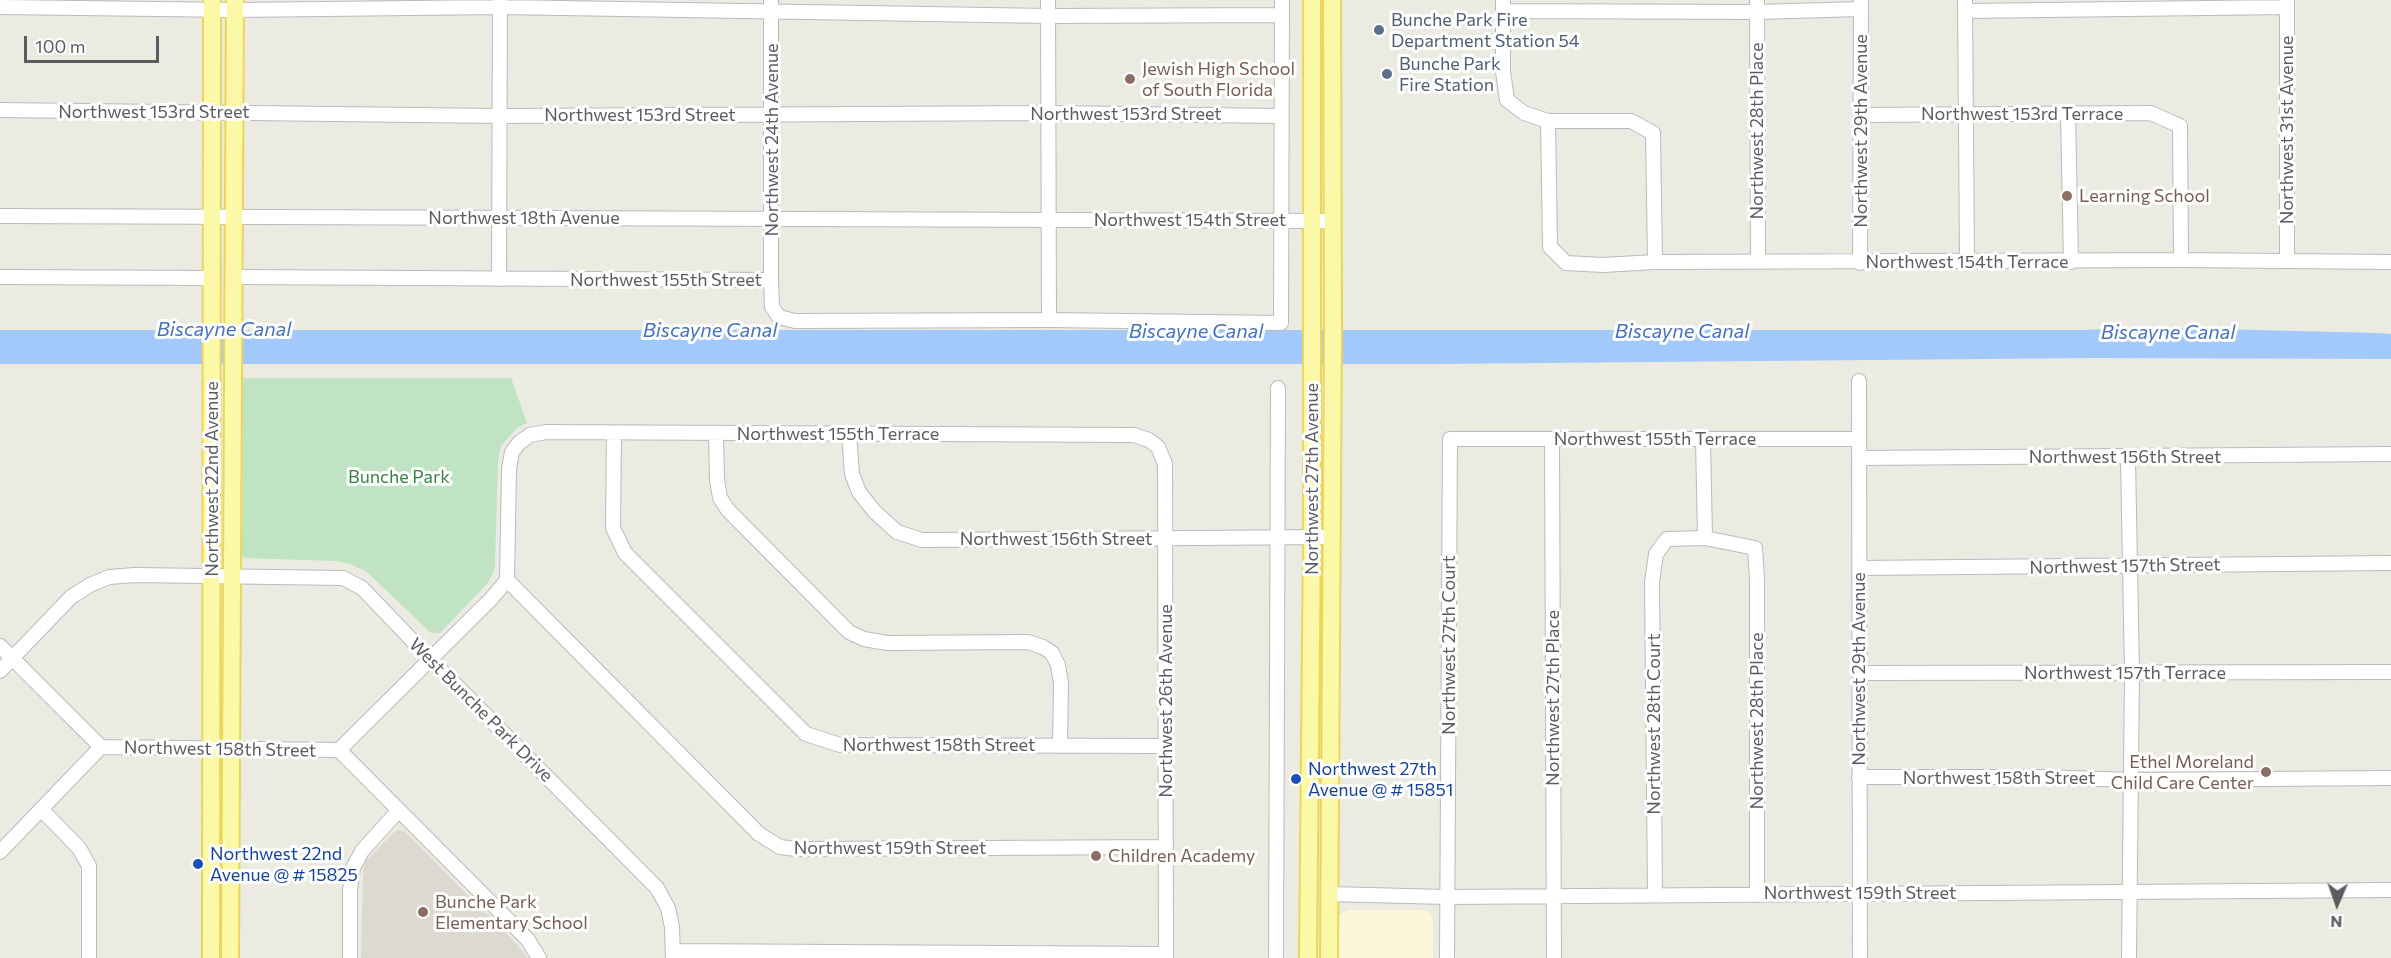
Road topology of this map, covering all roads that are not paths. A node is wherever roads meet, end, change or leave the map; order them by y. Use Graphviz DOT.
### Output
graph roads {
  1 [pos="1048,0"];
  2 [pos="1282,0"];
  3 [pos="1312,0"];
  4 [pos="1332,0"];
  5 [pos="2287,3"];
  6 [pos="500,4"];
  7 [pos="1861,4"];
  8 [pos="212,5"];
  9 [pos="235,5"];
  10 [pos="771,6"];
  11 [pos="1503,6"];
  12 [pos="1757,6"];
  13 [pos="1965,6"];
  14 [pos="0,7"];
  15 [pos="1282,15"];
  16 [pos="1048,16"];
  17 [pos="1312,52"];
  18 [pos="1332,52"];
  19 [pos="0,110"];
  20 [pos="234,112"];
  21 [pos="211,113"];
  22 [pos="1048,113"];
  23 [pos="1967,114"];
  24 [pos="2068,114"];
  25 [pos="771,115"];
  26 [pos="500,116"];
  27 [pos="1281,116"];
  28 [pos="1861,116"];
  29 [pos="1548,121"];
  30 [pos="0,216"];
  31 [pos="211,217"];
  32 [pos="233,217"];
  33 [pos="499,218"];
  34 [pos="772,219"];
  35 [pos="1048,219"];
  36 [pos="1280,220"];
  37 [pos="1312,221"];
  38 [pos="1333,221"];
  39 [pos="2181,260"];
  40 [pos="1967,261"];
  41 [pos="2287,261"];
  42 [pos="1655,262"];
  43 [pos="1758,262"];
  44 [pos="2071,262"];
  45 [pos="2391,262"];
  46 [pos="1860,263"];
  47 [pos="0,277"];
  48 [pos="211,278"];
  49 [pos="234,278"];
  50 [pos="499,279"];
  51 [pos="771,280"];
  52 [pos="1049,320"];
  53 [pos="1859,381"];
  54 [pos="1278,388"];
  55 [pos="716,433"];
  56 [pos="614,434"];
  57 [pos="849,434"];
  58 [pos="1450,439"];
  59 [pos="1552,439"];
  60 [pos="1703,439"];
  61 [pos="1859,439"];
  62 [pos="1158,447"];
  63 [pos="2391,454"];
  64 [pos="1859,458"];
  65 [pos="2128,458"];
  66 [pos="1332,537"];
  67 [pos="1166,538"];
  68 [pos="1279,538"];
  69 [pos="1312,538"];
  70 [pos="1705,538"];
  71 [pos="2391,563"];
  72 [pos="2130,566"];
  73 [pos="1859,568"];
  74 [pos="212,576"];
  75 [pos="232,576"];
  76 [pos="507,580"];
  77 [pos="0,646"];
  78 [pos="12,658"];
  79 [pos="430,659"];
  80 [pos="0,671"];
  81 [pos="2391,672"];
  82 [pos="1859,673"];
  83 [pos="2132,673"];
  84 [pos="1060,746"];
  85 [pos="1166,746"];
  86 [pos="101,747"];
  87 [pos="211,750"];
  88 [pos="231,750"];
  89 [pos="339,750"];
  90 [pos="1859,777"];
  91 [pos="2391,778"];
  92 [pos="2132,780"];
  93 [pos="1311,791"];
  94 [pos="41,809"];
  95 [pos="399,810"];
  96 [pos="1166,847"];
  97 [pos="0,852"];
  98 [pos="2391,890"];
  99 [pos="2130,891"];
  100 [pos="1860,892"];
  101 [pos="1757,893"];
  102 [pos="1329,894"];
  103 [pos="1655,894"];
  104 [pos="1555,895"];
  105 [pos="1447,897"];
  106 [pos="673,954"];
  107 [pos="1166,956"];
  108 [pos="89,958"];
  109 [pos="211,958"];
  110 [pos="230,958"];
  111 [pos="350,958"];
  112 [pos="539,958"];
  113 [pos="1276,958"];
  114 [pos="1308,958"];
  115 [pos="1329,958"];
  116 [pos="1446,958"];
  117 [pos="1554,958"];
  118 [pos="1860,958"];
  119 [pos="2129,958"];
  1 -- 16 [label="street"];
  2 -- 15 [label="street"];
  3 -- 17 [label="main road, Northwest 27th Avenue"];
  4 -- 18 [label="main road, Northwest 27th Avenue"];
  5 -- 13 [label="street"];
  5 -- 41 [label="street, Northwest 31st Avenue"];
  6 -- 9 [label="street"];
  6 -- 10 [label="street"];
  6 -- 26 [label="street"];
  7 -- 12 [label="street"];
  7 -- 28 [label="street, Northwest 29th Avenue"];
  8 -- 9 [label="street"];
  8 -- 14 [label="street"];
  8 -- 21 [label="main road, Northwest 22nd Avenue"];
  9 -- 20 [label="main road, Northwest 22nd Avenue"];
  10 -- 16 [label="street"];
  10 -- 25 [label="street, Northwest 24th Avenue"];
  11 -- 12 [label="street"];
  11 -- 29 [label="street"];
  12 -- 43 [label="street, Northwest 28th Place"];
  13 -- 23 [label="street"];
  15 -- 16 [label="street"];
  15 -- 27 [label="street"];
  16 -- 22 [label="street"];
  17 -- 18 [label="main road"];
  17 -- 37 [label="main road, Northwest 27th Avenue"];
  18 -- 38 [label="main road, Northwest 27th Avenue"];
  19 -- 21 [label="street, Northwest 153rd Street"];
  20 -- 21 [label="street, Northwest 153rd Street"];
  20 -- 26 [label="street, Northwest 153rd Street"];
  20 -- 32 [label="main road, Northwest 22nd Avenue"];
  21 -- 31 [label="main road, Northwest 22nd Avenue"];
  22 -- 25 [label="street, Northwest 153rd Street"];
  22 -- 27 [label="street, Northwest 153rd Street"];
  22 -- 35 [label="street"];
  23 -- 24 [label="street, Northwest 153rd Terrace"];
  23 -- 28 [label="street, Northwest 153rd Terrace"];
  23 -- 40 [label="street"];
  24 -- 39 [label="street, Northwest 153rd Terrace"];
  24 -- 44 [label="street"];
  25 -- 26 [label="street, Northwest 153rd Street"];
  25 -- 34 [label="street, Northwest 24th Avenue"];
  26 -- 33 [label="street"];
  27 -- 36 [label="street"];
  28 -- 46 [label="street, Northwest 29th Avenue"];
  29 -- 42 [label="street"];
  29 -- 42 [label="street, Northwest 154th Terrace"];
  30 -- 31 [label="street, Northwest 18th Avenue"];
  31 -- 32 [label="street, Northwest 18th Avenue"];
  31 -- 48 [label="main road, Northwest 22nd Avenue"];
  32 -- 33 [label="street, Northwest 18th Avenue"];
  32 -- 49 [label="main road, Northwest 22nd Avenue"];
  33 -- 34 [label="street, Northwest 18th Avenue"];
  33 -- 50 [label="street"];
  34 -- 35 [label="street, Northwest 18th Avenue"];
  34 -- 51 [label="street, Northwest 24th Avenue"];
  35 -- 36 [label="street, Northwest 154th Street"];
  35 -- 52 [label="street"];
  36 -- 37 [label="street, Northwest 154th Street"];
  36 -- 52 [label="street, Northwest 155th Street"];
  37 -- 38 [label="street, Northwest 154th Street"];
  37 -- 69 [label="main road, Northwest 27th Avenue"];
  38 -- 66 [label="main road, Northwest 27th Avenue"];
  39 -- 41 [label="street, Northwest 154th Terrace"];
  39 -- 44 [label="street, Northwest 154th Terrace"];
  40 -- 44 [label="street, Northwest 154th Terrace"];
  40 -- 46 [label="street, Northwest 154th Terrace"];
  41 -- 45 [label="street, Northwest 154th Terrace"];
  42 -- 43 [label="street, Northwest 154th Terrace"];
  43 -- 46 [label="street, Northwest 154th Terrace"];
  47 -- 48 [label="street"];
  48 -- 74 [label="main road, Northwest 22nd Avenue"];
  49 -- 50 [label="street, Northwest 155th Street"];
  49 -- 75 [label="main road, Northwest 22nd Avenue"];
  50 -- 51 [label="street, Northwest 155th Street"];
  51 -- 52 [label="street, Northwest 155th Street"];
  53 -- 61 [label="street, Northwest 29th Avenue"];
  54 -- 68 [label="street, Northwest 27th Avenue"];
  55 -- 56 [label="street, Northwest 155th Terrace"];
  55 -- 57 [label="street, Northwest 155th Terrace"];
  55 -- 84 [label="street"];
  56 -- 76 [label="street, Northwest 155th Terrace"];
  56 -- 84 [label="street, Northwest 158th Street"];
  57 -- 62 [label="street, Northwest 155th Terrace"];
  57 -- 67 [label="street, Northwest 156th Street"];
  58 -- 59 [label="street, Northwest 155th Terrace"];
  58 -- 105 [label="street, Northwest 27th Court"];
  59 -- 60 [label="street, Northwest 155th Terrace"];
  59 -- 104 [label="street, Northwest 27th Place"];
  60 -- 61 [label="street, Northwest 155th Terrace"];
  60 -- 70 [label="street"];
  61 -- 64 [label="street, Northwest 29th Avenue"];
  62 -- 67 [label="street, Northwest 26th Avenue"];
  63 -- 65 [label="street, Northwest 156th Street"];
  64 -- 65 [label="street, Northwest 156th Street"];
  64 -- 73 [label="street, Northwest 29th Avenue"];
  65 -- 72 [label="street"];
  66 -- 69 [label="street, Northwest 156th Street"];
  66 -- 102 [label="main road, Northwest 27th Avenue"];
  67 -- 68 [label="street, Northwest 156th Street"];
  67 -- 85 [label="street, Northwest 26th Avenue"];
  68 -- 69 [label="street, Northwest 156th Street"];
  68 -- 113 [label="street, Northwest 27th Avenue"];
  69 -- 93 [label="main road, Northwest 27th Avenue"];
  70 -- 101 [label="street, Northwest 28th Place"];
  70 -- 103 [label="street, Northwest 28th Court"];
  71 -- 72 [label="street, Northwest 157th Street"];
  72 -- 73 [label="street, Northwest 157th Street"];
  72 -- 83 [label="street"];
  73 -- 82 [label="street, Northwest 29th Avenue"];
  74 -- 75 [label="street, West Bunche Park Drive"];
  74 -- 78 [label="street, West Bunche Park Drive"];
  74 -- 87 [label="main road, Northwest 22nd Avenue"];
  75 -- 79 [label="street, West Bunche Park Drive"];
  75 -- 88 [label="main road, Northwest 22nd Avenue"];
  76 -- 79 [label="street"];
  76 -- 96 [label="street, Northwest 159th Street"];
  77 -- 78 [label="street"];
  78 -- 80 [label="street, West Bunche Park Drive"];
  78 -- 86 [label="street"];
  79 -- 89 [label="street"];
  79 -- 106 [label="street, West Bunche Park Drive"];
  81 -- 83 [label="street, Northwest 157th Terrace"];
  82 -- 83 [label="street, Northwest 157th Terrace"];
  82 -- 90 [label="street, Northwest 29th Avenue"];
  83 -- 92 [label="street"];
  84 -- 85 [label="street, Northwest 158th Street"];
  85 -- 96 [label="street, Northwest 26th Avenue"];
  86 -- 87 [label="street, Northwest 158th Street"];
  86 -- 94 [label="street"];
  87 -- 88 [label="street, Northwest 158th Street"];
  87 -- 109 [label="main road, Northwest 22nd Avenue"];
  88 -- 89 [label="street, Northwest 158th Street"];
  88 -- 110 [label="main road, Northwest 22nd Avenue"];
  89 -- 95 [label="street"];
  90 -- 92 [label="street, Northwest 158th Street"];
  90 -- 100 [label="street, Northwest 29th Avenue"];
  91 -- 92 [label="street, Northwest 158th Street"];
  92 -- 99 [label="street"];
  93 -- 102 [label="main road"];
  93 -- 114 [label="main road, Northwest 27th Avenue"];
  94 -- 97 [label="street"];
  94 -- 108 [label="street"];
  95 -- 111 [label="street"];
  95 -- 112 [label="street"];
  96 -- 107 [label="street, Northwest 26th Avenue"];
  98 -- 99 [label="street, Northwest 159th Street"];
  99 -- 100 [label="street, Northwest 159th Street"];
  99 -- 119 [label="street"];
  100 -- 101 [label="street, Northwest 159th Street"];
  100 -- 118 [label="street, Northwest 29th Avenue"];
  101 -- 103 [label="street, Northwest 159th Street"];
  102 -- 105 [label="street, Northwest 159th Street"];
  102 -- 115 [label="main road, Northwest 27th Avenue"];
  103 -- 104 [label="street, Northwest 159th Street"];
  104 -- 105 [label="street, Northwest 159th Street"];
  104 -- 117 [label="street, Northwest 27th Place"];
  105 -- 116 [label="street, Northwest 27th Court"];
  106 -- 107 [label="street"];
}
